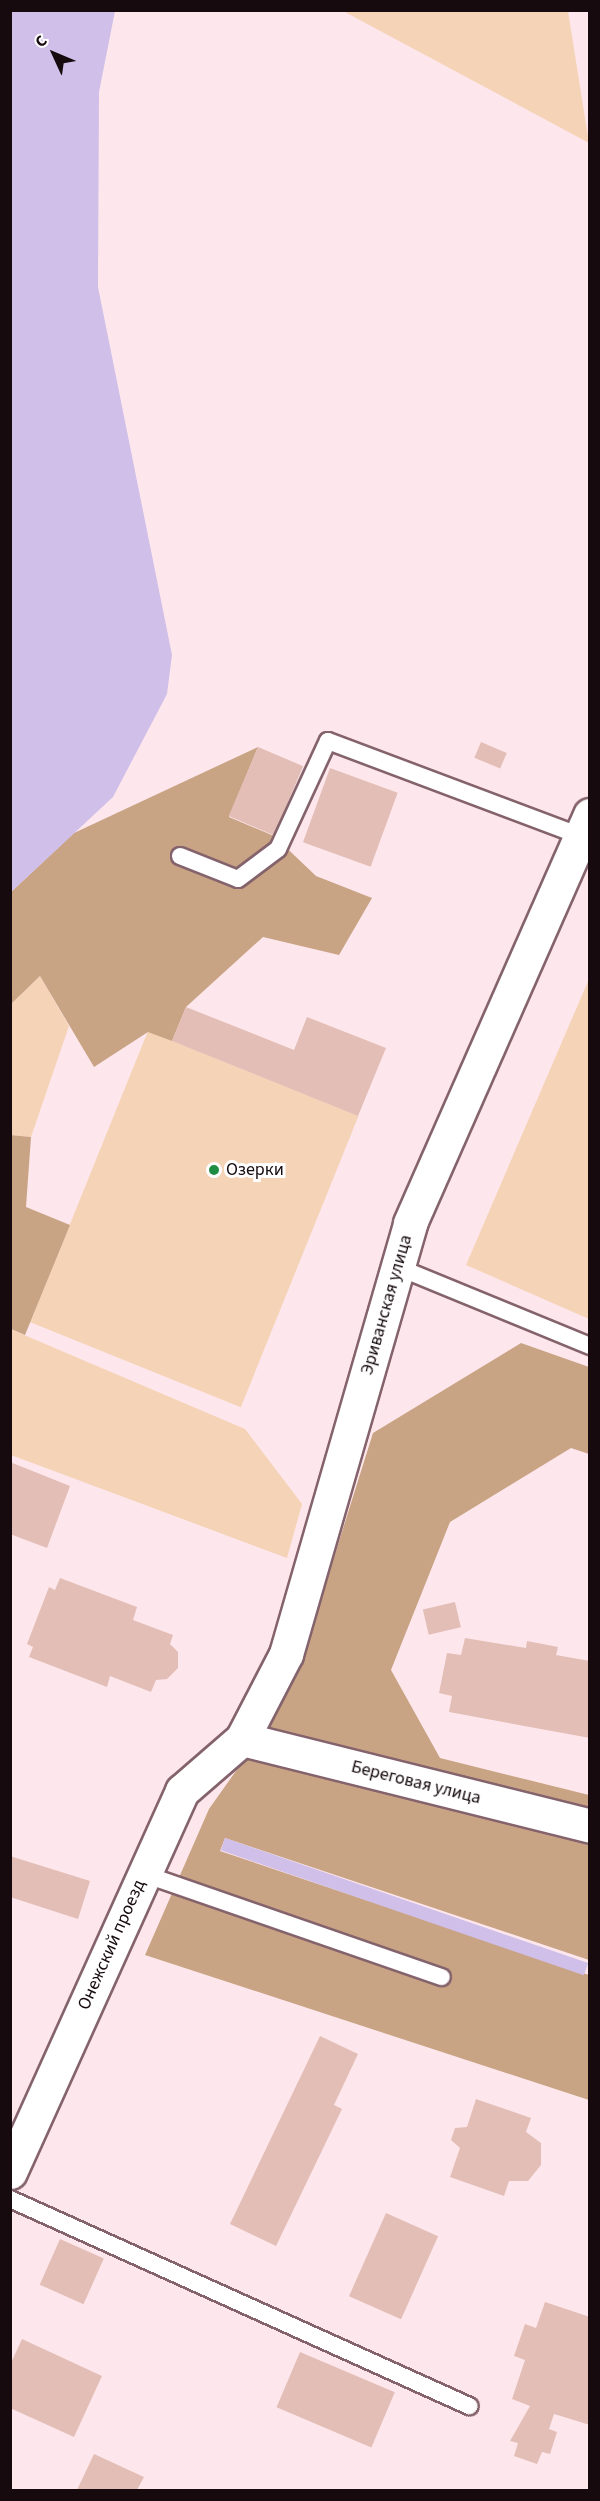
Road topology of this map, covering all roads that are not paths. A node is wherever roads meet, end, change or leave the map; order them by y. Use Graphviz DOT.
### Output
graph roads {
  1 [pos="586,835"];
  2 [pos="180,856"];
  3 [pos="395,1266"];
  4 [pos="590,1346"];
  5 [pos="242,1739"];
  6 [pos="590,1826"];
  7 [pos="144,1874"];
  8 [pos="442,1977"];
  9 [pos="10,2172"];
  10 [pos="10,2199"];
  11 [pos="469,2406"];
  1 -- 2 [label="lane"];
  1 -- 3 [label="street, Эриванская улица"];
  3 -- 4 [label="lane"];
  3 -- 5 [label="street, Эриванская улица"];
  5 -- 6 [label="street, Береговая улица"];
  5 -- 7 [label="street, Онежский проезд"];
  7 -- 8 [label="lane"];
  7 -- 9 [label="street, Онежский проезд"];
  10 -- 11 [label="lane"];
}
